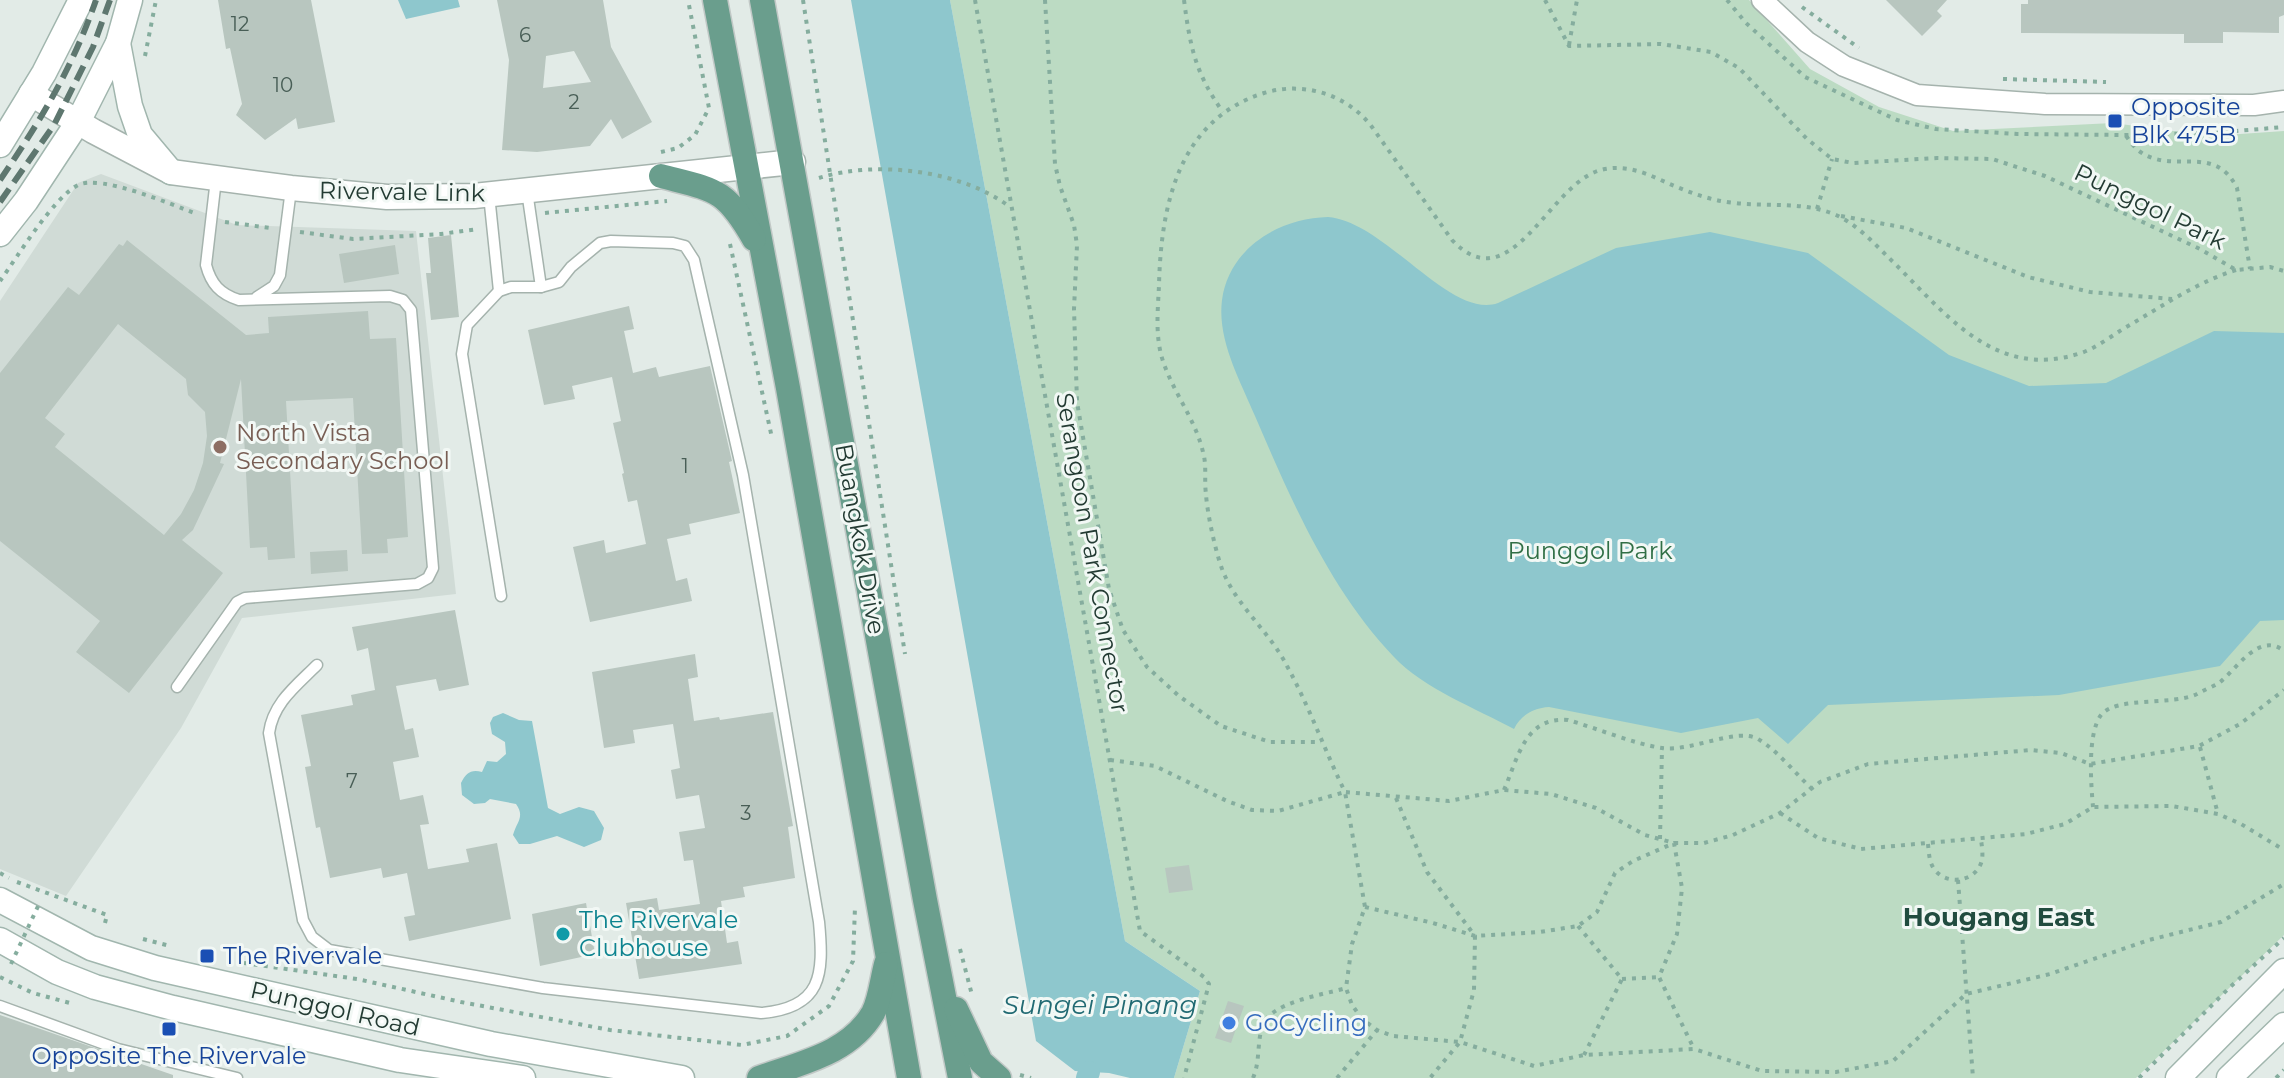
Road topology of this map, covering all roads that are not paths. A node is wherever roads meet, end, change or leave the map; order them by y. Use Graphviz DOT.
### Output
graph roads {
  1 [pos="81,0"];
  2 [pos="130,0"];
  3 [pos="715,0"];
  4 [pos="762,0"];
  5 [pos="1762,0"];
  6 [pos="118,43"];
  7 [pos="31,94"];
  8 [pos="2284,101"];
  9 [pos="78,122"];
  10 [pos="0,145"];
  11 [pos="793,162"];
  12 [pos="746,167"];
  13 [pos="171,172"];
  14 [pos="661,176"];
  15 [pos="216,179"];
  16 [pos="291,188"];
  17 [pos="489,195"];
  18 [pos="529,203"];
  19 [pos="0,234"];
  20 [pos="761,251"];
  21 [pos="541,287"];
  22 [pos="499,291"];
  23 [pos="251,300"];
  24 [pos="501,596"];
  25 [pos="317,665"];
  26 [pos="177,687"];
  27 [pos="0,900"];
  28 [pos="0,940"];
  29 [pos="889,955"];
  30 [pos="2284,971"];
  31 [pos="942,977"];
  32 [pos="0,1006"];
  33 [pos="2284,1025"];
  34 [pos="396,1059"];
  35 [pos="237,1078"];
  36 [pos="415,1078"];
  37 [pos="523,1078"];
  38 [pos="682,1078"];
  39 [pos="759,1078"];
  40 [pos="909,1078"];
  41 [pos="960,1078"];
  42 [pos="999,1078"];
  43 [pos="2178,1078"];
  44 [pos="2229,1078"];
  1 -- 7 [label="main road"];
  2 -- 6 [label="main road"];
  3 -- 12 [label="main road, Buangkok Drive"];
  4 -- 11 [label="main road, Buangkok Drive"];
  5 -- 8 [label="street"];
  6 -- 9 [label="main road"];
  6 -- 13 [label="main road"];
  7 -- 9 [label="main road, Rivervale Link"];
  7 -- 10 [label="main road"];
  9 -- 13 [label="main road, Rivervale Link"];
  9 -- 19 [label="main road"];
  11 -- 12 [label="main road, Rivervale Link"];
  11 -- 31 [label="main road, Buangkok Drive"];
  12 -- 14 [label="main road, Rivervale Link"];
  12 -- 20 [label="main road, Buangkok Drive"];
  13 -- 15 [label="main road, Rivervale Link"];
  14 -- 18 [label="main road, Rivervale Link"];
  14 -- 20 [label="main road"];
  15 -- 16 [label="main road, Rivervale Link"];
  15 -- 23 [label="lane"];
  16 -- 17 [label="main road, Rivervale Link"];
  16 -- 23 [label="lane"];
  17 -- 18 [label="main road, Rivervale Link"];
  17 -- 22 [label="lane"];
  18 -- 21 [label="lane"];
  20 -- 29 [label="main road, Buangkok Drive"];
  21 -- 22 [label="lane"];
  21 -- 25 [label="lane"];
  22 -- 24 [label="lane"];
  23 -- 26 [label="lane"];
  27 -- 38 [label="main road, Punggol Road"];
  28 -- 34 [label="main road, Punggol Road"];
  29 -- 39 [label="main road"];
  29 -- 40 [label="main road, Buangkok Drive"];
  30 -- 43 [label="main road"];
  31 -- 41 [label="main road, Buangkok Drive"];
  31 -- 42 [label="main road"];
  32 -- 35 [label="lane"];
  33 -- 44 [label="main road"];
  34 -- 36 [label="street"];
  34 -- 37 [label="main road, Punggol Road"];
}
